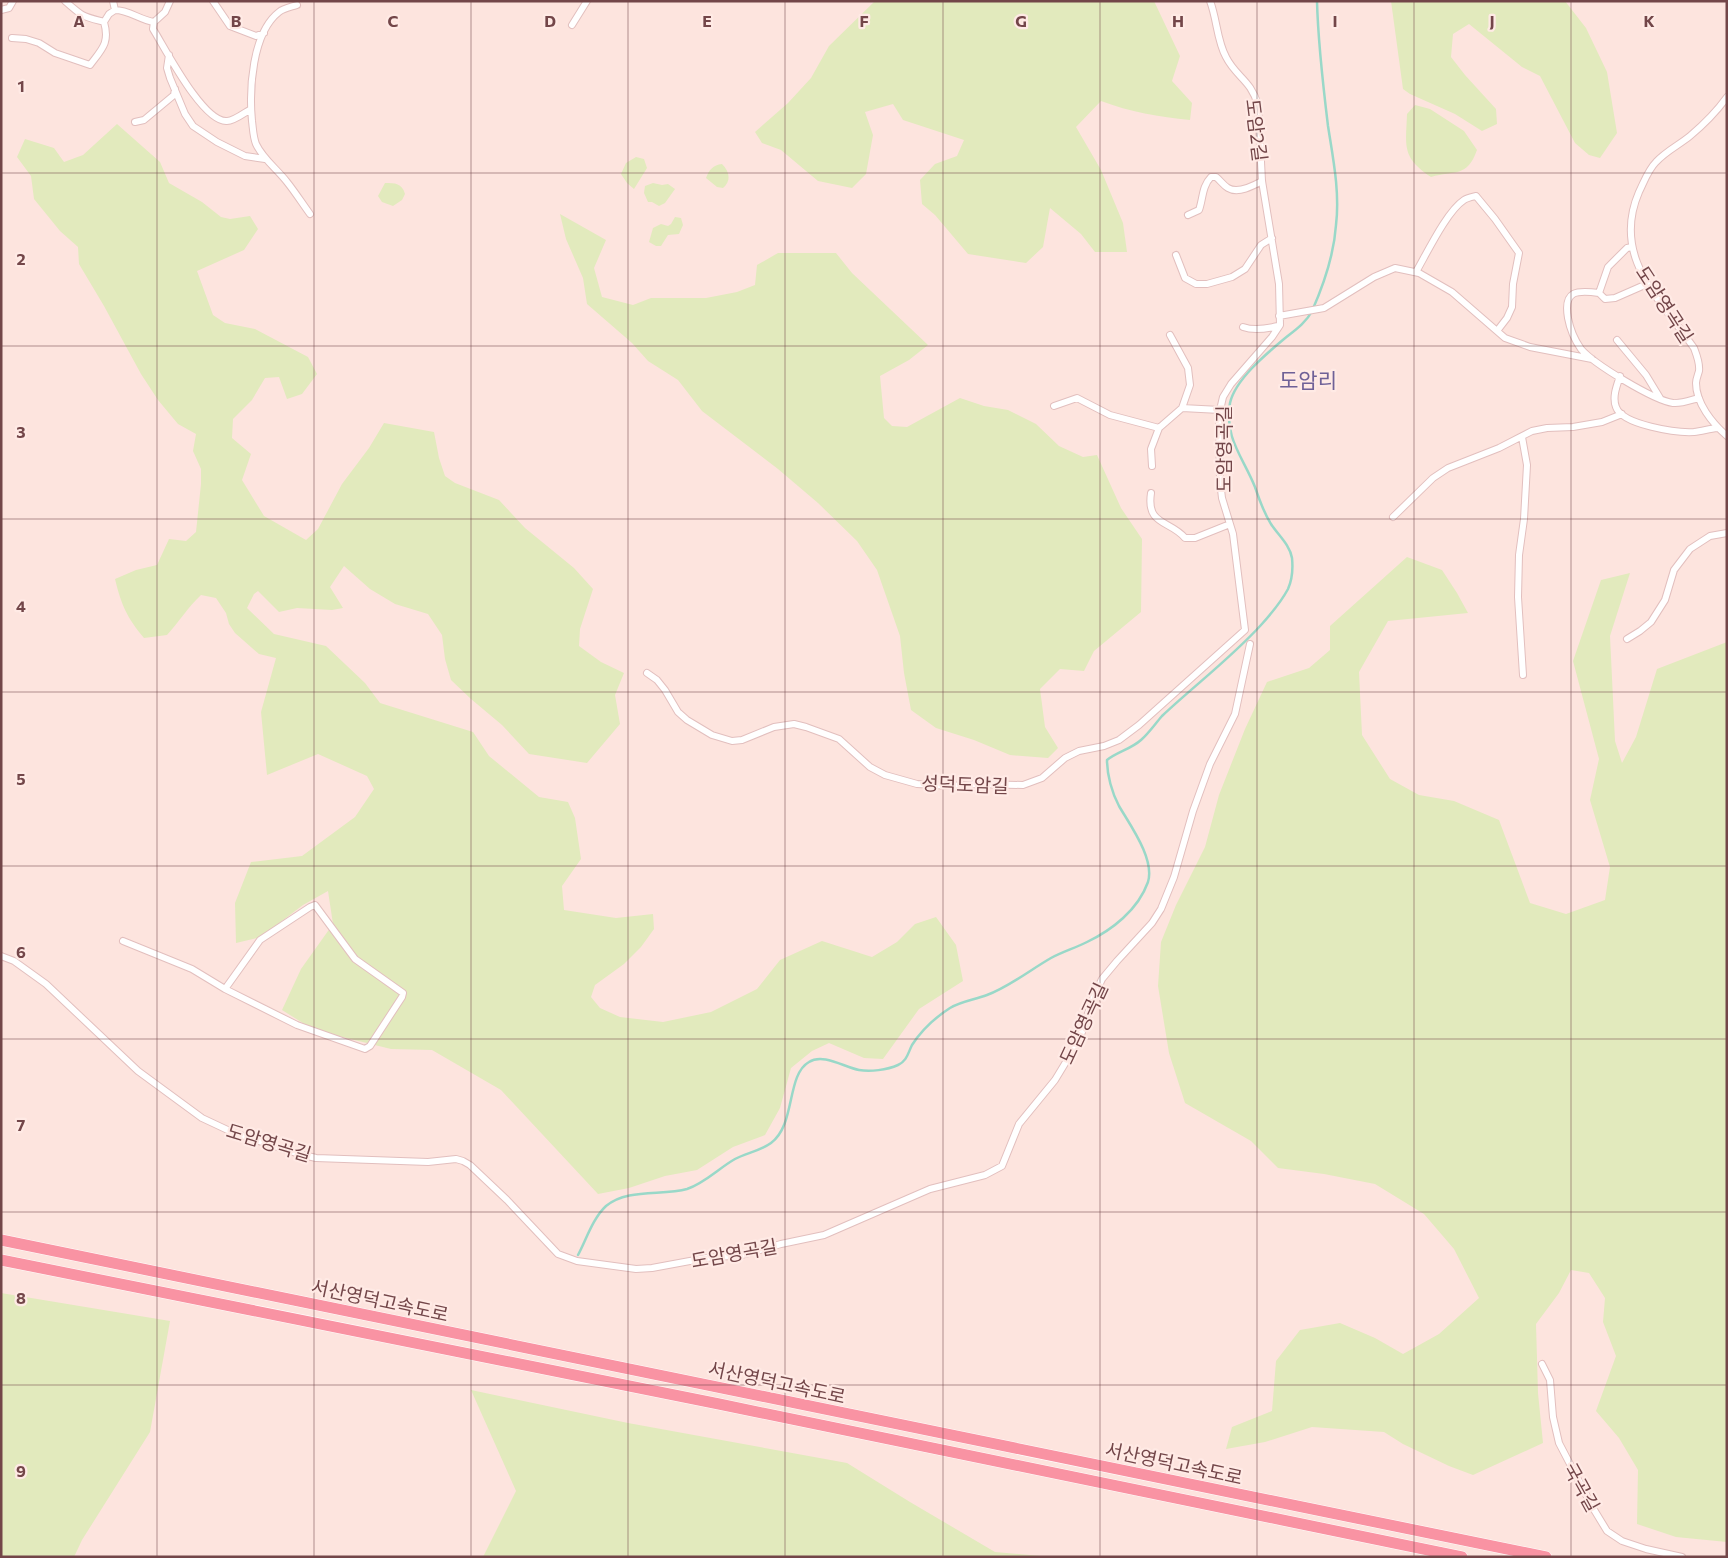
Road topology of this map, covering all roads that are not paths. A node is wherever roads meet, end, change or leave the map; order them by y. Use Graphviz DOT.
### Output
graph roads {
  1 [pos="13,1"];
  2 [pos="65,1"];
  3 [pos="114,1"];
  4 [pos="170,1"];
  5 [pos="214,1"];
  6 [pos="587,1"];
  7 [pos="1210,1"];
  8 [pos="296,5"];
  9 [pos="1,10"];
  10 [pos="115,10"];
  11 [pos="104,22"];
  12 [pos="154,22"];
  13 [pos="572,25"];
  14 [pos="264,33"];
  15 [pos="12,38"];
  16 [pos="169,55"];
  17 [pos="175,89"];
  18 [pos="1727,97"];
  19 [pos="251,109"];
  20 [pos="135,122"];
  21 [pos="265,159"];
  22 [pos="1262,181"];
  23 [pos="310,214"];
  24 [pos="1188,215"];
  25 [pos="1272,238"];
  26 [pos="1632,247"];
  27 [pos="1176,255"];
  28 [pos="1416,272"];
  29 [pos="1647,284"];
  30 [pos="1599,293"];
  31 [pos="1279,316"];
  32 [pos="1278,326"];
  33 [pos="1243,327"];
  34 [pos="1497,331"];
  35 [pos="1170,335"];
  36 [pos="1617,340"];
  37 [pos="1592,359"];
  38 [pos="1620,376"];
  39 [pos="1699,398"];
  40 [pos="1660,399"];
  41 [pos="1054,406"];
  42 [pos="1182,408"];
  43 [pos="1220,410"];
  44 [pos="1622,414"];
  45 [pos="1159,428"];
  46 [pos="1717,428"];
  47 [pos="1727,436"];
  48 [pos="1522,437"];
  49 [pos="1152,466"];
  50 [pos="1152,493"];
  51 [pos="1392,517"];
  52 [pos="1230,524"];
  53 [pos="1727,532"];
  54 [pos="1245,630"];
  55 [pos="1627,639"];
  56 [pos="1250,644"];
  57 [pos="647,673"];
  58 [pos="1522,675"];
  59 [pos="123,941"];
  60 [pos="1,956"];
  61 [pos="225,990"];
  62 [pos="1,1240"];
  63 [pos="1,1260"];
  64 [pos="1542,1364"];
  65 [pos="1462,1557"];
  66 [pos="1546,1557"];
  67 [pos="1682,1557"];
  1 -- 9 [label="street"];
  2 -- 11 [label="street"];
  3 -- 10 [label="street"];
  4 -- 12 [label="street"];
  5 -- 14 [label="street"];
  6 -- 13 [label="street"];
  7 -- 22 [label="street, 도암2길"];
  8 -- 14 [label="street"];
  10 -- 11 [label="street"];
  10 -- 12 [label="street"];
  11 -- 15 [label="street"];
  12 -- 16 [label="street"];
  14 -- 19 [label="street"];
  16 -- 17 [label="street"];
  16 -- 19 [label="street"];
  17 -- 20 [label="street"];
  17 -- 21 [label="street"];
  18 -- 26 [label="street, 도암영곡길"];
  19 -- 21 [label="street"];
  21 -- 23 [label="street"];
  22 -- 24 [label="street, 도암2길"];
  22 -- 25 [label="street, 도암2길"];
  25 -- 27 [label="street"];
  25 -- 31 [label="street, 도암2길"];
  26 -- 29 [label="street, 도암영곡길"];
  26 -- 30 [label="street"];
  28 -- 31 [label="street"];
  28 -- 34 [label="street"];
  28 -- 34 [label="street"];
  29 -- 30 [label="street"];
  29 -- 39 [label="street, 도암영곡길"];
  30 -- 37 [label="street"];
  31 -- 32 [label="street"];
  32 -- 33 [label="street"];
  32 -- 43 [label="street, 도암영곡길"];
  34 -- 37 [label="street"];
  35 -- 42 [label="street"];
  36 -- 40 [label="street"];
  37 -- 38 [label="street"];
  38 -- 40 [label="street"];
  38 -- 44 [label="street"];
  39 -- 40 [label="street"];
  39 -- 46 [label="street"];
  41 -- 45 [label="street"];
  42 -- 43 [label="street"];
  42 -- 45 [label="street"];
  43 -- 52 [label="street, 도암영곡길"];
  44 -- 46 [label="street"];
  44 -- 48 [label="street"];
  45 -- 49 [label="street"];
  46 -- 47 [label="street"];
  48 -- 51 [label="street"];
  48 -- 58 [label="street"];
  50 -- 52 [label="street"];
  52 -- 54 [label="street, 도암영곡길"];
  53 -- 55 [label="street"];
  54 -- 57 [label="street, 성덕도암길"];
  56 -- 60 [label="street, 도암영곡길"];
  59 -- 61 [label="street"];
  61 -- 61 [label="street"];
  62 -- 66 [label="highway, 서산영덕고속도로"];
  63 -- 65 [label="highway, 서산영덕고속도로"];
  64 -- 67 [label="street, 국곡길"];
}
